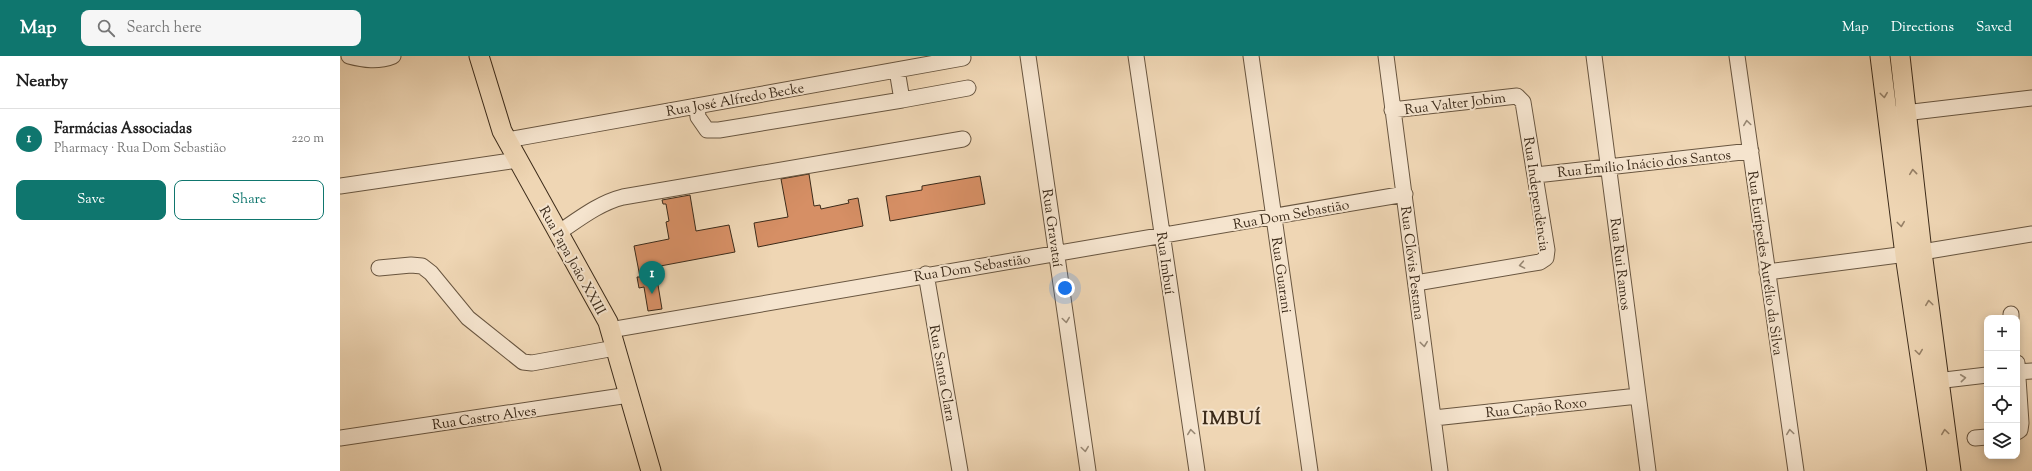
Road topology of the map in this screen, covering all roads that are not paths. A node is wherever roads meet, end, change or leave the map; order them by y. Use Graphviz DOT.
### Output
graph roads {
  1 [pos="349,56"];
  2 [pos="393,56"];
  3 [pos="479,56"];
  4 [pos="1028,56"];
  5 [pos="1136,56"];
  6 [pos="1251,56"];
  7 [pos="1386,56"];
  8 [pos="1594,56"];
  9 [pos="1737,56"];
  10 [pos="1880,56"];
  11 [pos="1900,56"];
  12 [pos="963,58"];
  13 [pos="897,70"];
  14 [pos="968,88"];
  15 [pos="1517,96"];
  16 [pos="2032,98"];
  17 [pos="902,100"];
  18 [pos="696,106"];
  19 [pos="1392,110"];
  20 [pos="1906,112"];
  21 [pos="1887,115"];
  22 [pos="963,139"];
  23 [pos="507,140"];
  24 [pos="1751,151"];
  25 [pos="518,160"];
  26 [pos="1608,167"];
  27 [pos="1536,175"];
  28 [pos="340,186"];
  29 [pos="1405,194"];
  30 [pos="1274,217"];
  31 [pos="558,233"];
  32 [pos="2032,234"];
  33 [pos="1162,236"];
  34 [pos="1913,253"];
  35 [pos="1056,254"];
  36 [pos="380,268"];
  37 [pos="1767,272"];
  38 [pos="926,274"];
  39 [pos="1416,283"];
  40 [pos="610,330"];
  41 [pos="615,348"];
  42 [pos="2021,370"];
  43 [pos="1984,376"];
  44 [pos="1931,381"];
  45 [pos="629,395"];
  46 [pos="1638,396"];
  47 [pos="1434,418"];
  48 [pos="2020,427"];
  49 [pos="340,438"];
  50 [pos="651,471"];
  51 [pos="960,471"];
  52 [pos="1088,471"];
  53 [pos="1197,471"];
  54 [pos="1310,471"];
  55 [pos="1440,471"];
  56 [pos="1648,471"];
  57 [pos="1796,471"];
  58 [pos="1937,471"];
  59 [pos="1951,471"];
  1 -- 2 [label="street"];
  3 -- 23 [label="main road, Rua Papa João XXIII"];
  4 -- 35 [label="street, Rua Gravataí"];
  5 -- 33 [label="street, Rua Imbuí"];
  6 -- 30 [label="street, Rua Guarani"];
  7 -- 19 [label="street, Rua Clóvis Pestana"];
  8 -- 26 [label="street, Rua Rui Ramos"];
  24 -- 9 [label="street, Rua Eurípedes Aurélio da Silva, one-way"];
  10 -- 21 [label="main road, one-way"];
  11 -- 20 [label="main road"];
  12 -- 13 [label="street, Rua José Alfredo Becke"];
  13 -- 17 [label="street"];
  13 -- 18 [label="street, Rua José Alfredo Becke"];
  14 -- 17 [label="street"];
  15 -- 19 [label="street, Rua Valter Jobim"];
  15 -- 27 [label="street, Rua Independência"];
  16 -- 20 [label="street"];
  17 -- 18 [label="street"];
  18 -- 23 [label="street, Rua José Alfredo Becke"];
  19 -- 29 [label="street, Rua Clóvis Pestana"];
  20 -- 21 [label="street"];
  34 -- 20 [label="main road, one-way"];
  21 -- 34 [label="main road, one-way"];
  22 -- 31 [label="street"];
  23 -- 25 [label="main road, Rua Papa João XXIII"];
  24 -- 26 [label="street, Rua Emílio Inácio dos Santos"];
  24 -- 37 [label="street, Rua Eurípedes Aurélio da Silva"];
  25 -- 28 [label="street"];
  25 -- 31 [label="main road, Rua Papa João XXIII"];
  26 -- 27 [label="street, Rua Emílio Inácio dos Santos"];
  26 -- 46 [label="street, Rua Rui Ramos"];
  27 -- 39 [label="street, Rua Independência, one-way"];
  29 -- 30 [label="street, Rua Dom Sebastião"];
  29 -- 39 [label="street, Rua Clóvis Pestana"];
  30 -- 33 [label="street, Rua Dom Sebastião"];
  30 -- 54 [label="street, Rua Guarani"];
  31 -- 40 [label="main road, Rua Papa João XXIII"];
  32 -- 34 [label="street"];
  33 -- 35 [label="street, Rua Dom Sebastião"];
  53 -- 33 [label="street, Rua Imbuí, one-way"];
  34 -- 37 [label="street"];
  34 -- 44 [label="main road"];
  35 -- 38 [label="street, Rua Dom Sebastião"];
  35 -- 52 [label="street, Rua Gravataí, one-way"];
  36 -- 41 [label="street"];
  57 -- 37 [label="street, Rua Eurípedes Aurélio da Silva, one-way"];
  38 -- 40 [label="street, Rua Dom Sebastião"];
  38 -- 51 [label="street, Rua Santa Clara"];
  39 -- 47 [label="street, Rua Clóvis Pestana, one-way"];
  40 -- 41 [label="main road, Rua Papa João XXIII"];
  41 -- 45 [label="main road, Rua Papa João XXIII"];
  42 -- 48 [label="street"];
  44 -- 43 [label="street, one-way"];
  44 -- 58 [label="main road"];
  59 -- 44 [label="main road, one-way"];
  45 -- 49 [label="street, Rua Castro Alves"];
  45 -- 50 [label="main road, Rua Papa João XXIII"];
  46 -- 47 [label="street, Rua Capão Roxo"];
  46 -- 56 [label="street, Rua Rui Ramos"];
  47 -- 55 [label="street, Rua Clóvis Pestana"];
}
